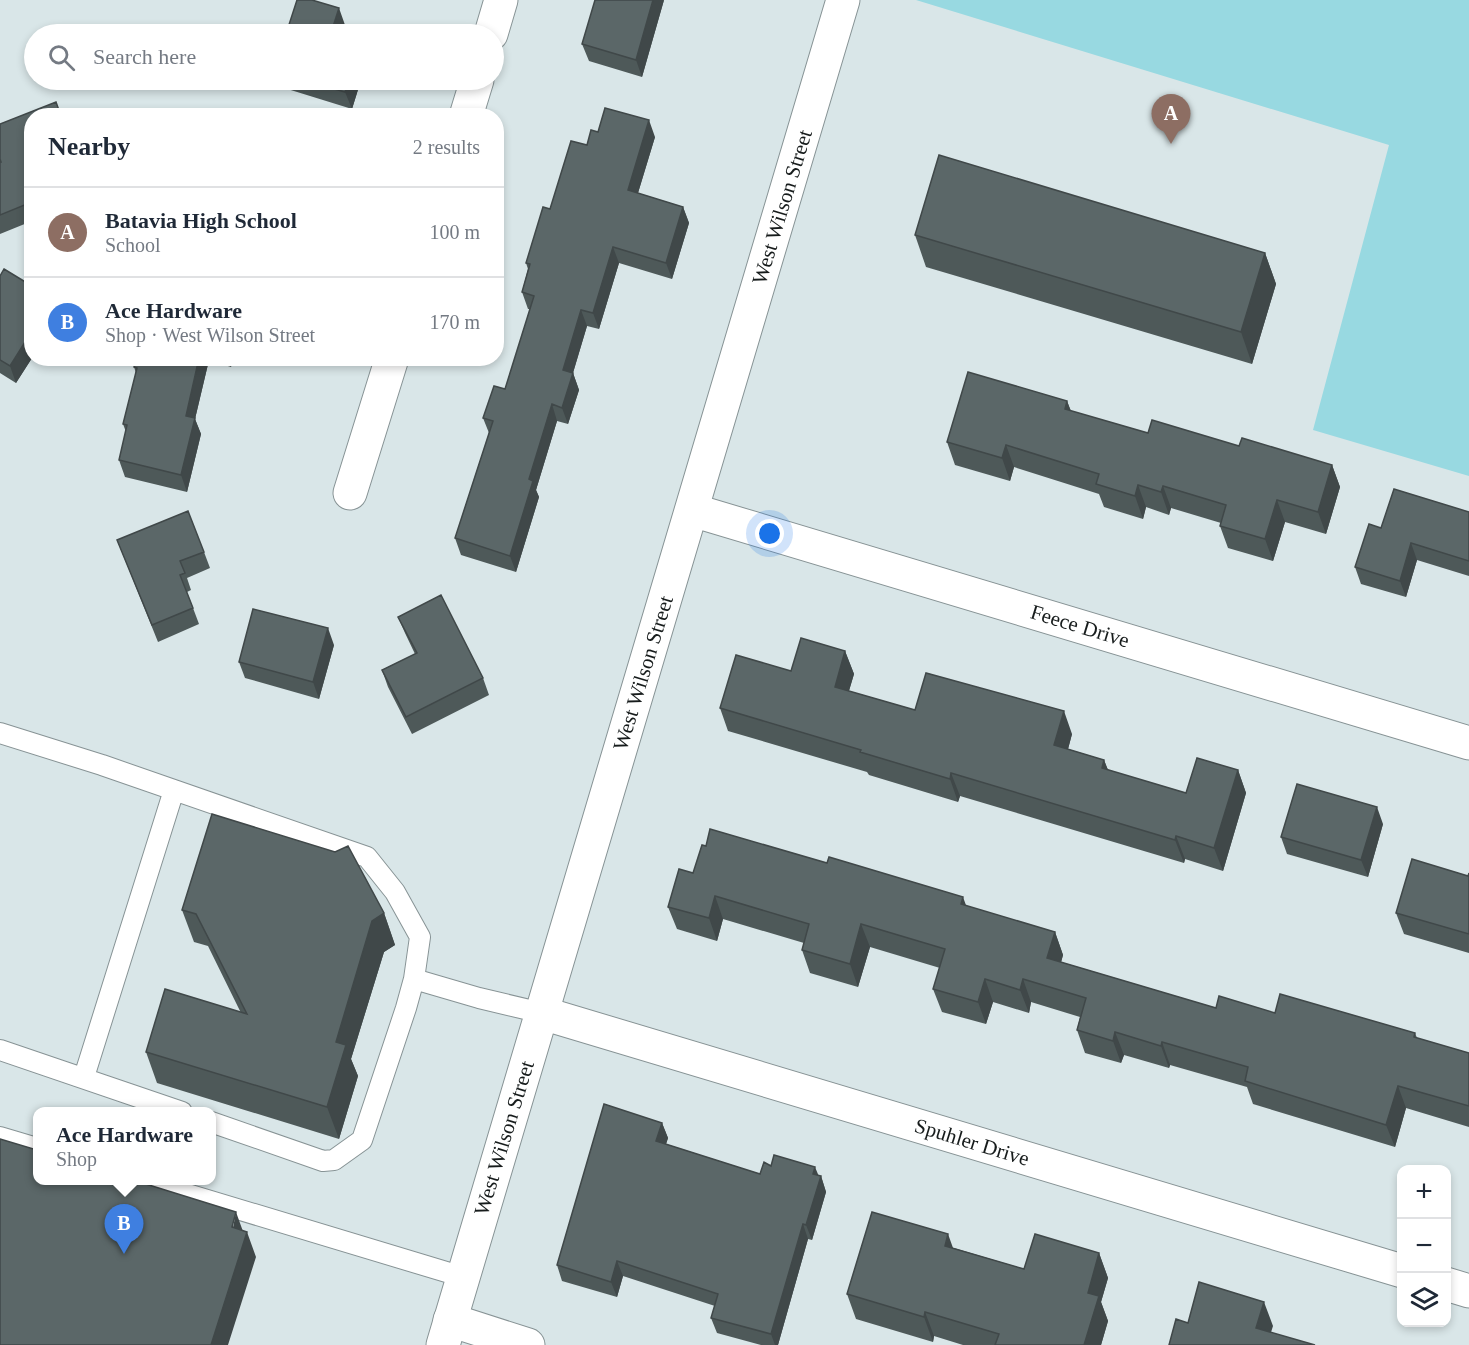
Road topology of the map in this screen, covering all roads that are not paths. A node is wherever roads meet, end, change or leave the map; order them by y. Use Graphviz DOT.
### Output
graph roads {
  1 [pos="501,0"];
  2 [pos="843,0"];
  3 [pos="494,24"];
  4 [pos="474,90"];
  5 [pos="468,108"];
  6 [pos="390,366"];
  7 [pos="350,493"];
  8 [pos="692,510"];
  9 [pos="0,733"];
  10 [pos="1469,743"];
  11 [pos="174,790"];
  12 [pos="414,980"];
  13 [pos="542,1013"];
  14 [pos="0,1050"];
  15 [pos="84,1077"];
  16 [pos="168,1107"];
  17 [pos="216,1124"];
  18 [pos="0,1137"];
  19 [pos="33,1147"];
  20 [pos="158,1185"];
  21 [pos="1397,1270"];
  22 [pos="463,1277"];
  23 [pos="1451,1286"];
  24 [pos="1469,1291"];
  25 [pos="446,1333"];
  26 [pos="528,1345"];
  1 -- 3 [label="street"];
  2 -- 8 [label="street, West Wilson Street"];
  4 -- 5 [label="street"];
  6 -- 7 [label="street"];
  8 -- 10 [label="street, Feece Drive"];
  8 -- 13 [label="street, West Wilson Street"];
  9 -- 11 [label="lane"];
  11 -- 12 [label="lane"];
  11 -- 15 [label="lane"];
  12 -- 13 [label="lane"];
  12 -- 17 [label="lane"];
  13 -- 21 [label="street, Spuhler Drive"];
  13 -- 22 [label="street, West Wilson Street"];
  14 -- 15 [label="lane"];
  15 -- 16 [label="lane"];
  18 -- 19 [label="lane"];
  20 -- 22 [label="lane"];
  22 -- 25 [label="street, West Wilson Street"];
  23 -- 24 [label="street"];
  25 -- 26 [label="street"];
}
